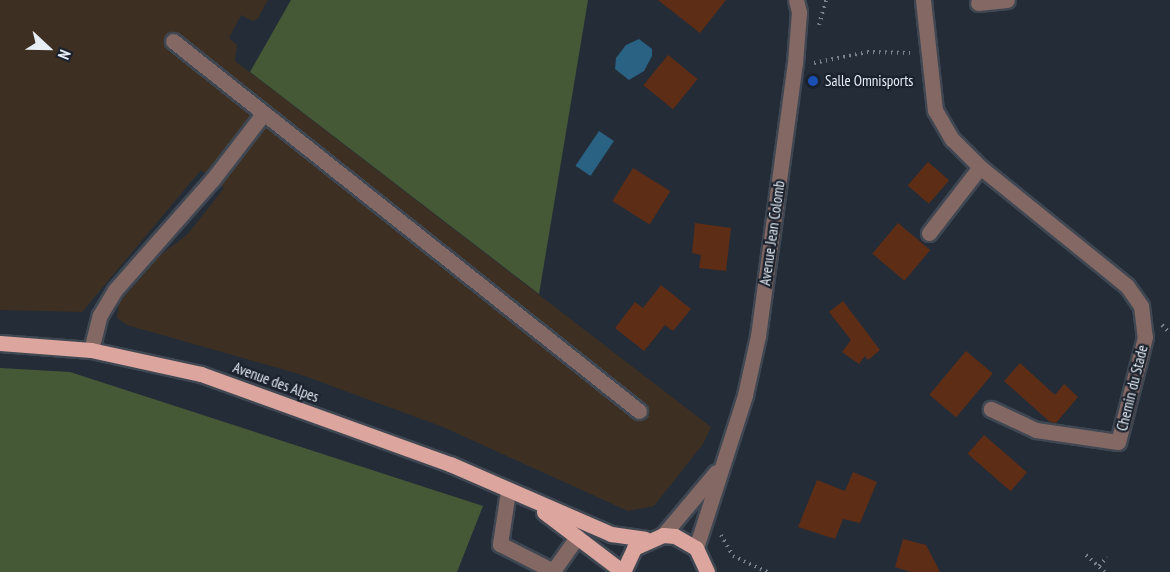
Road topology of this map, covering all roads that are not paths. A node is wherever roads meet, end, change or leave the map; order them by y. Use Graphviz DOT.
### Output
graph roads {
  1 [pos="796,0"];
  2 [pos="923,0"];
  3 [pos="1007,0"];
  4 [pos="978,3"];
  5 [pos="173,41"];
  6 [pos="263,114"];
  7 [pos="980,167"];
  8 [pos="929,234"];
  9 [pos="0,343"];
  10 [pos="91,350"];
  11 [pos="992,409"];
  12 [pos="639,411"];
  13 [pos="723,462"];
  14 [pos="508,491"];
  15 [pos="527,500"];
  16 [pos="663,535"];
  17 [pos="577,537"];
  18 [pos="645,539"];
  19 [pos="696,548"];
  20 [pos="623,572"];
  21 [pos="707,572"];
  1 -- 13 [label="street, Avenue Jean Colomb"];
  2 -- 7 [label="street, Chemin du Stade"];
  3 -- 4 [label="street"];
  5 -- 6 [label="street"];
  6 -- 10 [label="street"];
  6 -- 12 [label="street"];
  7 -- 8 [label="street"];
  7 -- 11 [label="street, Chemin du Stade"];
  9 -- 10 [label="main road, Avenue des Alpes"];
  10 -- 14 [label="main road, Avenue des Alpes"];
  13 -- 16 [label="street, Avenue Jean Colomb"];
  13 -- 19 [label="street, Avenue Jean Colomb"];
  14 -- 15 [label="main road, Avenue des Alpes"];
  14 -- 17 [label="street"];
  15 -- 17 [label="main road, Avenue des Alpes"];
  15 -- 18 [label="main road, Avenue des Alpes"];
  16 -- 18 [label="main road"];
  16 -- 19 [label="main road"];
  17 -- 20 [label="main road, Avenue des Alpes"];
  18 -- 20 [label="main road"];
  19 -- 21 [label="main road"];
}
